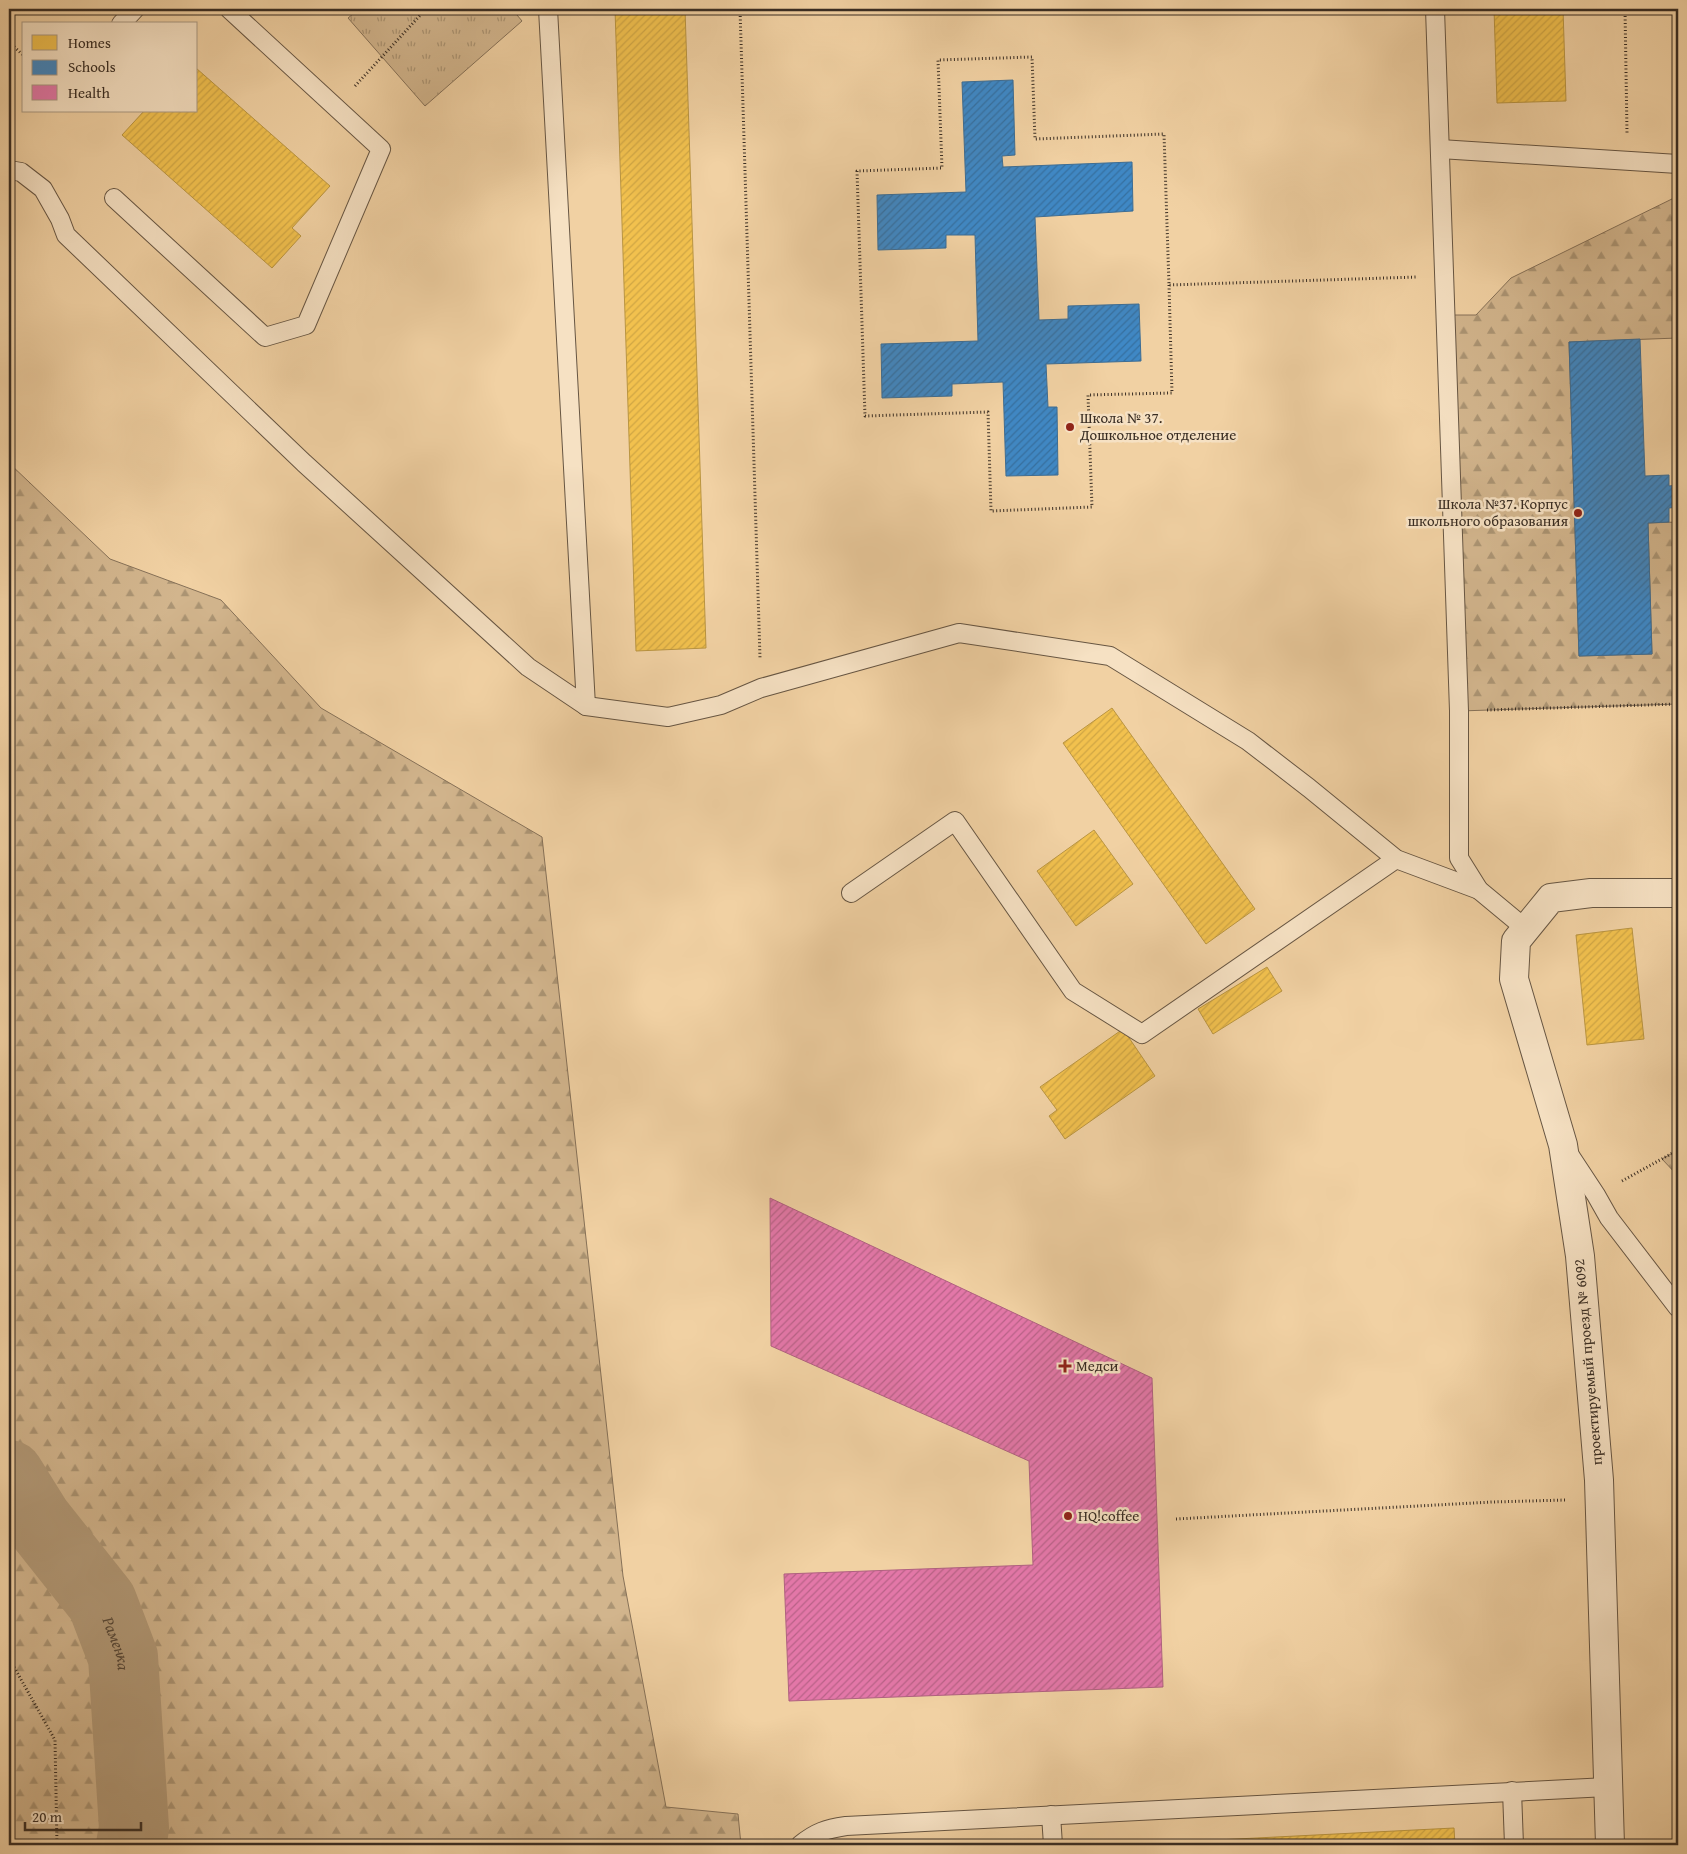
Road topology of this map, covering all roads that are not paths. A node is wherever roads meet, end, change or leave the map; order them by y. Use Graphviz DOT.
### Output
graph roads {
  1 [pos="135,9"];
  2 [pos="229,9"];
  3 [pos="548,9"];
  4 [pos="1435,9"];
  5 [pos="123,22"];
  6 [pos="1440,149"];
  7 [pos="1678,164"];
  8 [pos="9,170"];
  9 [pos="114,198"];
  10 [pos="586,706"];
  11 [pos="1396,859"];
  12 [pos="1479,890"];
  13 [pos="851,893"];
  14 [pos="1678,893"];
  15 [pos="1526,929"];
  16 [pos="1563,1145"];
  17 [pos="1678,1308"];
  18 [pos="1607,1787"];
  19 [pos="1512,1791"];
  20 [pos="1051,1815"];
  21 [pos="800,1845"];
  22 [pos="1053,1845"];
  23 [pos="1514,1845"];
  24 [pos="1610,1845"];
  1 -- 5 [label="lane"];
  2 -- 9 [label="lane"];
  3 -- 10 [label="lane"];
  4 -- 6 [label="lane"];
  6 -- 7 [label="lane"];
  6 -- 12 [label="lane"];
  8 -- 10 [label="lane"];
  10 -- 11 [label="lane"];
  11 -- 12 [label="lane"];
  11 -- 13 [label="lane"];
  12 -- 15 [label="lane"];
  14 -- 15 [label="street, проектируемый проезд № 6092"];
  15 -- 16 [label="street, проектируемый проезд № 6092"];
  16 -- 17 [label="lane"];
  16 -- 18 [label="street, проектируемый проезд № 6092"];
  18 -- 19 [label="lane"];
  18 -- 24 [label="street, проектируемый проезд № 6092"];
  19 -- 20 [label="lane"];
  19 -- 23 [label="lane"];
  20 -- 21 [label="lane"];
  20 -- 22 [label="lane"];
}
